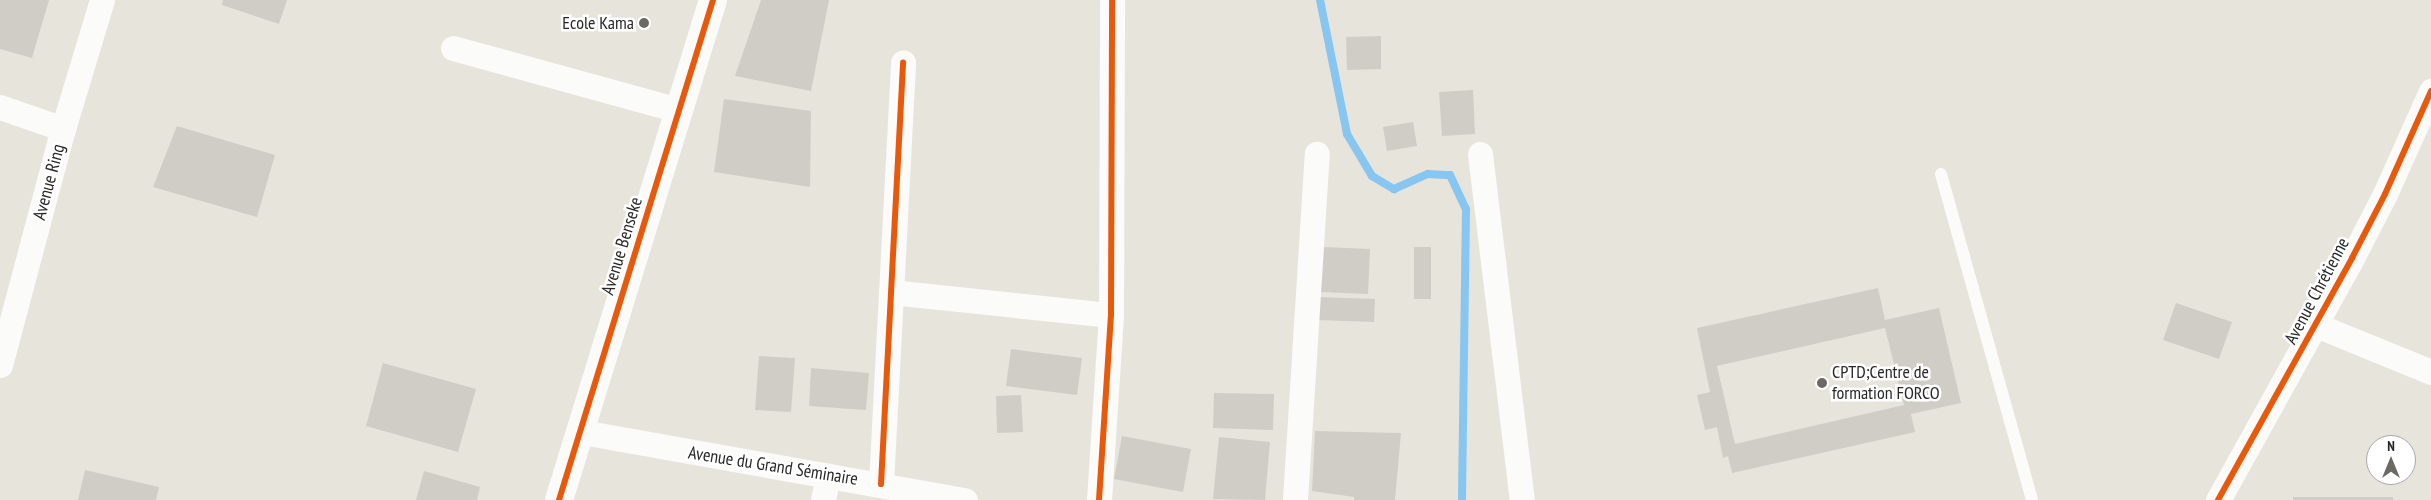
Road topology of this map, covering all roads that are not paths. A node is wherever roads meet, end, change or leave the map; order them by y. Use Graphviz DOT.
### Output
graph roads {
  1 [pos="102,0"];
  2 [pos="713,0"];
  3 [pos="1112,0"];
  4 [pos="454,48"];
  5 [pos="903,63"];
  6 [pos="2431,91"];
  7 [pos="0,107"];
  8 [pos="678,110"];
  9 [pos="2426,118"];
  10 [pos="63,128"];
  11 [pos="1316,154"];
  12 [pos="1480,154"];
  13 [pos="1941,174"];
  14 [pos="891,292"];
  15 [pos="1111,315"];
  16 [pos="2316,325"];
  17 [pos="0,365"];
  18 [pos="2431,372"];
  19 [pos="582,432"];
  20 [pos="828,475"];
  21 [pos="881,484"];
  22 [pos="559,500"];
  23 [pos="824,500"];
  24 [pos="965,500"];
  25 [pos="1099,500"];
  26 [pos="1295,500"];
  27 [pos="1522,500"];
  28 [pos="2032,500"];
  29 [pos="2218,500"];
  1 -- 10 [label="street, Avenue Ring"];
  2 -- 8 [label="street, Avenue Benseke"];
  3 -- 15 [label="street"];
  4 -- 8 [label="street"];
  5 -- 14 [label="street"];
  6 -- 9 [label="street, Avenue Chrétienne"];
  7 -- 10 [label="street"];
  8 -- 19 [label="street, Avenue Benseke"];
  9 -- 16 [label="street, Avenue Chrétienne"];
  10 -- 17 [label="street, Avenue Ring"];
  11 -- 26 [label="street"];
  12 -- 27 [label="street"];
  13 -- 28 [label="lane"];
  14 -- 15 [label="street"];
  14 -- 21 [label="street"];
  15 -- 25 [label="street"];
  16 -- 18 [label="street"];
  16 -- 29 [label="street, Avenue Chrétienne"];
  19 -- 20 [label="street, Avenue du Grand Séminaire"];
  19 -- 22 [label="street, Avenue Benseke"];
  20 -- 21 [label="street, Avenue du Grand Séminaire"];
  20 -- 23 [label="street"];
  21 -- 24 [label="street, Avenue du Grand Séminaire"];
}
